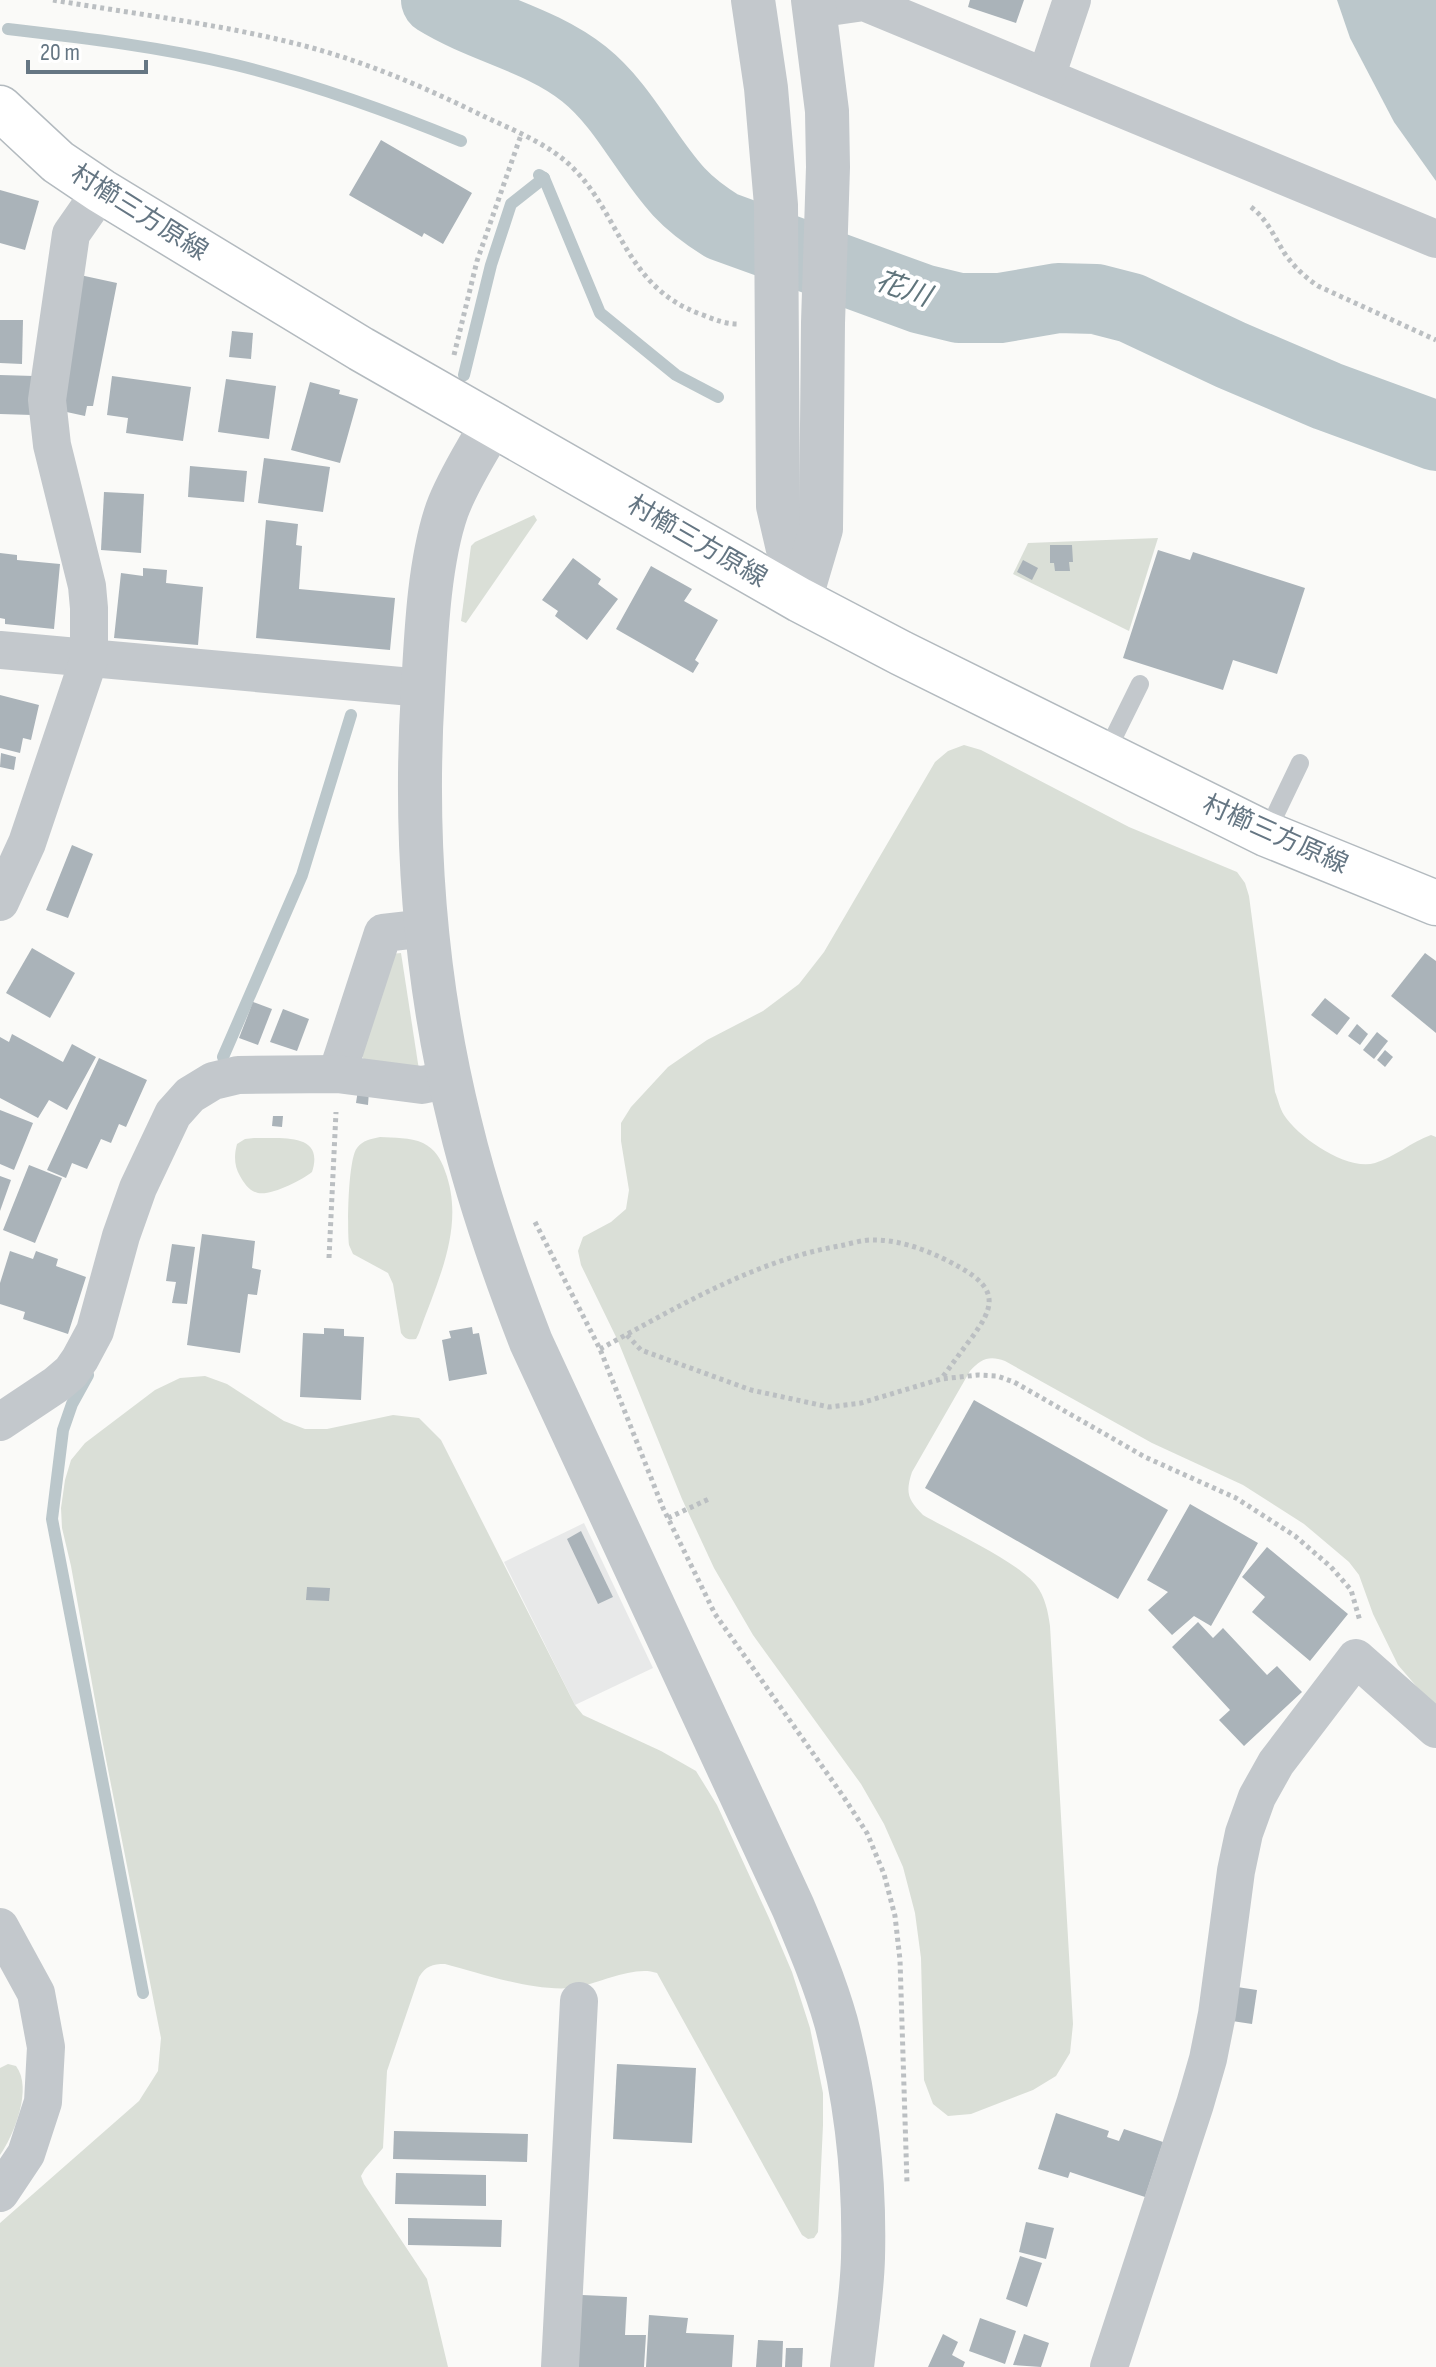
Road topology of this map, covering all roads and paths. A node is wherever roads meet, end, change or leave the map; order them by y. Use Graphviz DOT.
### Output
graph roads {
  1 [pos="53,0"];
  2 [pos="1072,0"];
  3 [pos="814,4"];
  4 [pos="756,15"];
  5 [pos="1046,77"];
  6 [pos="0,108"];
  7 [pos="521,135"];
  8 [pos="101,191"];
  9 [pos="1245,203"];
  10 [pos="1436,239"];
  11 [pos="728,324"];
  12 [pos="1436,340"];
  13 [pos="437,392"];
  14 [pos="492,424"];
  15 [pos="800,600"];
  16 [pos="0,650"];
  17 [pos="89,659"];
  18 [pos="1140,684"];
  19 [pos="423,688"];
  20 [pos="1105,755"];
  21 [pos="1300,763"];
  22 [pos="1266,834"];
  23 [pos="0,902"];
  24 [pos="1436,903"];
  25 [pos="427,928"];
  26 [pos="337,1074"];
  27 [pos="451,1079"];
  28 [pos="334,1144"];
  29 [pos="329,1258"];
  30 [pos="627,1335"];
  31 [pos="600,1349"];
  32 [pos="941,1379"];
  33 [pos="0,1422"];
  34 [pos="711,1498"];
  35 [pos="668,1518"];
  36 [pos="1356,1658"];
  37 [pos="1436,1729"];
  38 [pos="0,1927"];
  39 [pos="579,2001"];
  40 [pos="0,2193"];
  41 [pos="560,2367"];
  42 [pos="852,2367"];
  43 [pos="1109,2367"];
  1 -- 7 [label="path"];
  2 -- 5 [label="street"];
  3 -- 5 [label="street"];
  3 -- 15 [label="street"];
  4 -- 15 [label="street"];
  5 -- 10 [label="street"];
  6 -- 8 [label="main road, 村櫛三方原線"];
  7 -- 11 [label="path"];
  7 -- 13 [label="path"];
  8 -- 13 [label="main road, 村櫛三方原線"];
  8 -- 17 [label="street"];
  9 -- 12 [label="path"];
  13 -- 14 [label="main road, 村櫛三方原線"];
  14 -- 15 [label="main road, 村櫛三方原線"];
  14 -- 19 [label="street"];
  15 -- 20 [label="main road, 村櫛三方原線"];
  16 -- 17 [label="street"];
  17 -- 19 [label="street"];
  17 -- 23 [label="street"];
  18 -- 20 [label="lane"];
  19 -- 25 [label="street"];
  20 -- 22 [label="main road, 村櫛三方原線"];
  21 -- 22 [label="lane"];
  22 -- 24 [label="main road, 村櫛三方原線"];
  25 -- 26 [label="street"];
  25 -- 27 [label="street"];
  26 -- 27 [label="street"];
  26 -- 33 [label="street"];
  27 -- 42 [label="street"];
  28 -- 29 [label="path"];
  30 -- 31 [label="path"];
  30 -- 32 [label="path"];
  30 -- 32 [label="path"];
  32 -- 36 [label="path"];
  34 -- 35 [label="path"];
  36 -- 37 [label="street"];
  36 -- 43 [label="street"];
  38 -- 40 [label="street"];
  39 -- 41 [label="street"];
}
